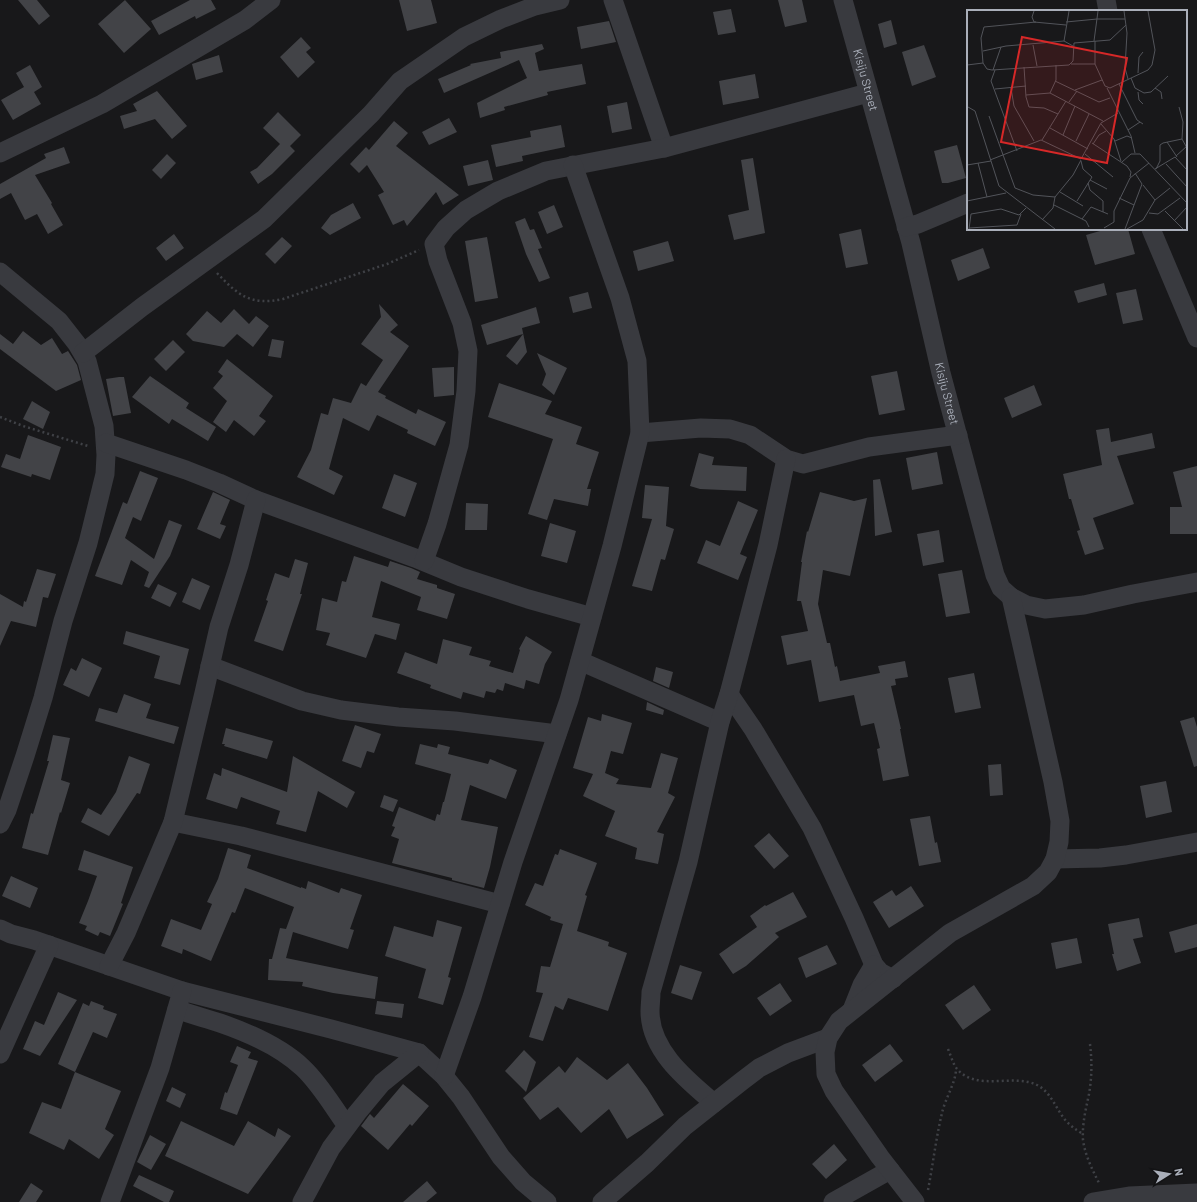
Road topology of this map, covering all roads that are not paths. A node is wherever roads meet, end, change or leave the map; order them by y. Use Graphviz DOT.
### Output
graph roads {
  1 [pos="271,0"];
  2 [pos="560,0"];
  3 [pos="613,0"];
  4 [pos="843,0"];
  5 [pos="1106,0"];
  6 [pos="1108,10"];
  7 [pos="868,93"];
  8 [pos="664,148"];
  9 [pos="0,153"];
  10 [pos="573,165"];
  11 [pos="967,203"];
  12 [pos="906,227"];
  13 [pos="1151,230"];
  14 [pos="0,272"];
  15 [pos="1197,338"];
  16 [pos="83,353"];
  17 [pos="640,433"];
  18 [pos="958,435"];
  19 [pos="106,446"];
  20 [pos="786,459"];
  21 [pos="256,500"];
  22 [pos="424,561"];
  23 [pos="1197,582"];
  24 [pos="1011,597"];
  25 [pos="592,617"];
  26 [pos="580,661"];
  27 [pos="210,666"];
  28 [pos="729,694"];
  29 [pos="720,722"];
  30 [pos="557,734"];
  31 [pos="173,822"];
  32 [pos="0,824"];
  33 [pos="1197,842"];
  34 [pos="1055,859"];
  35 [pos="500,904"];
  36 [pos="0,929"];
  37 [pos="49,946"];
  38 [pos="874,965"];
  39 [pos="109,966"];
  40 [pos="893,979"];
  41 [pos="182,992"];
  42 [pos="177,1010"];
  43 [pos="851,1010"];
  44 [pos="828,1038"];
  45 [pos="419,1053"];
  46 [pos="0,1054"];
  47 [pos="444,1076"];
  48 [pos="714,1104"];
  49 [pos="347,1126"];
  50 [pos="890,1170"];
  51 [pos="1197,1193"];
  52 [pos="922,1197"];
  53 [pos="1100,1201"];
  54 [pos="110,1202"];
  55 [pos="302,1202"];
  56 [pos="547,1202"];
  57 [pos="602,1202"];
  58 [pos="833,1202"];
  1 -- 9 [label="street"];
  2 -- 16 [label="street"];
  3 -- 8 [label="street"];
  4 -- 7 [label="street, Kisiju Street"];
  5 -- 6 [label="street"];
  7 -- 8 [label="street"];
  7 -- 12 [label="street, Kisiju Street"];
  8 -- 10 [label="street"];
  10 -- 17 [label="street"];
  10 -- 22 [label="street"];
  11 -- 12 [label="street"];
  12 -- 18 [label="street, Kisiju Street"];
  13 -- 15 [label="street"];
  14 -- 16 [label="street"];
  16 -- 19 [label="street"];
  17 -- 20 [label="street"];
  17 -- 25 [label="street"];
  18 -- 20 [label="street"];
  18 -- 24 [label="street, Kisiju Street"];
  19 -- 21 [label="street"];
  19 -- 32 [label="street"];
  20 -- 28 [label="street"];
  21 -- 22 [label="street"];
  21 -- 27 [label="street"];
  22 -- 25 [label="street"];
  23 -- 24 [label="street, Kisiju Street"];
  24 -- 34 [label="street"];
  25 -- 26 [label="street"];
  26 -- 29 [label="street"];
  26 -- 30 [label="street"];
  27 -- 30 [label="street"];
  27 -- 31 [label="street"];
  28 -- 29 [label="street"];
  28 -- 38 [label="street"];
  29 -- 48 [label="street"];
  30 -- 35 [label="street"];
  31 -- 35 [label="street"];
  31 -- 39 [label="street"];
  33 -- 34 [label="street"];
  34 -- 40 [label="street"];
  35 -- 47 [label="street"];
  36 -- 37 [label="street"];
  37 -- 39 [label="street"];
  37 -- 46 [label="street"];
  38 -- 40 [label="street"];
  38 -- 43 [label="street"];
  39 -- 41 [label="street"];
  40 -- 43 [label="street"];
  41 -- 42 [label="street"];
  41 -- 45 [label="street"];
  42 -- 49 [label="street"];
  42 -- 54 [label="street"];
  43 -- 44 [label="street"];
  44 -- 48 [label="street"];
  44 -- 50 [label="street"];
  45 -- 47 [label="street"];
  45 -- 49 [label="street"];
  47 -- 56 [label="street"];
  48 -- 57 [label="street"];
  49 -- 55 [label="street"];
  50 -- 52 [label="street"];
  50 -- 58 [label="street"];
  51 -- 53 [label="street"];
}
